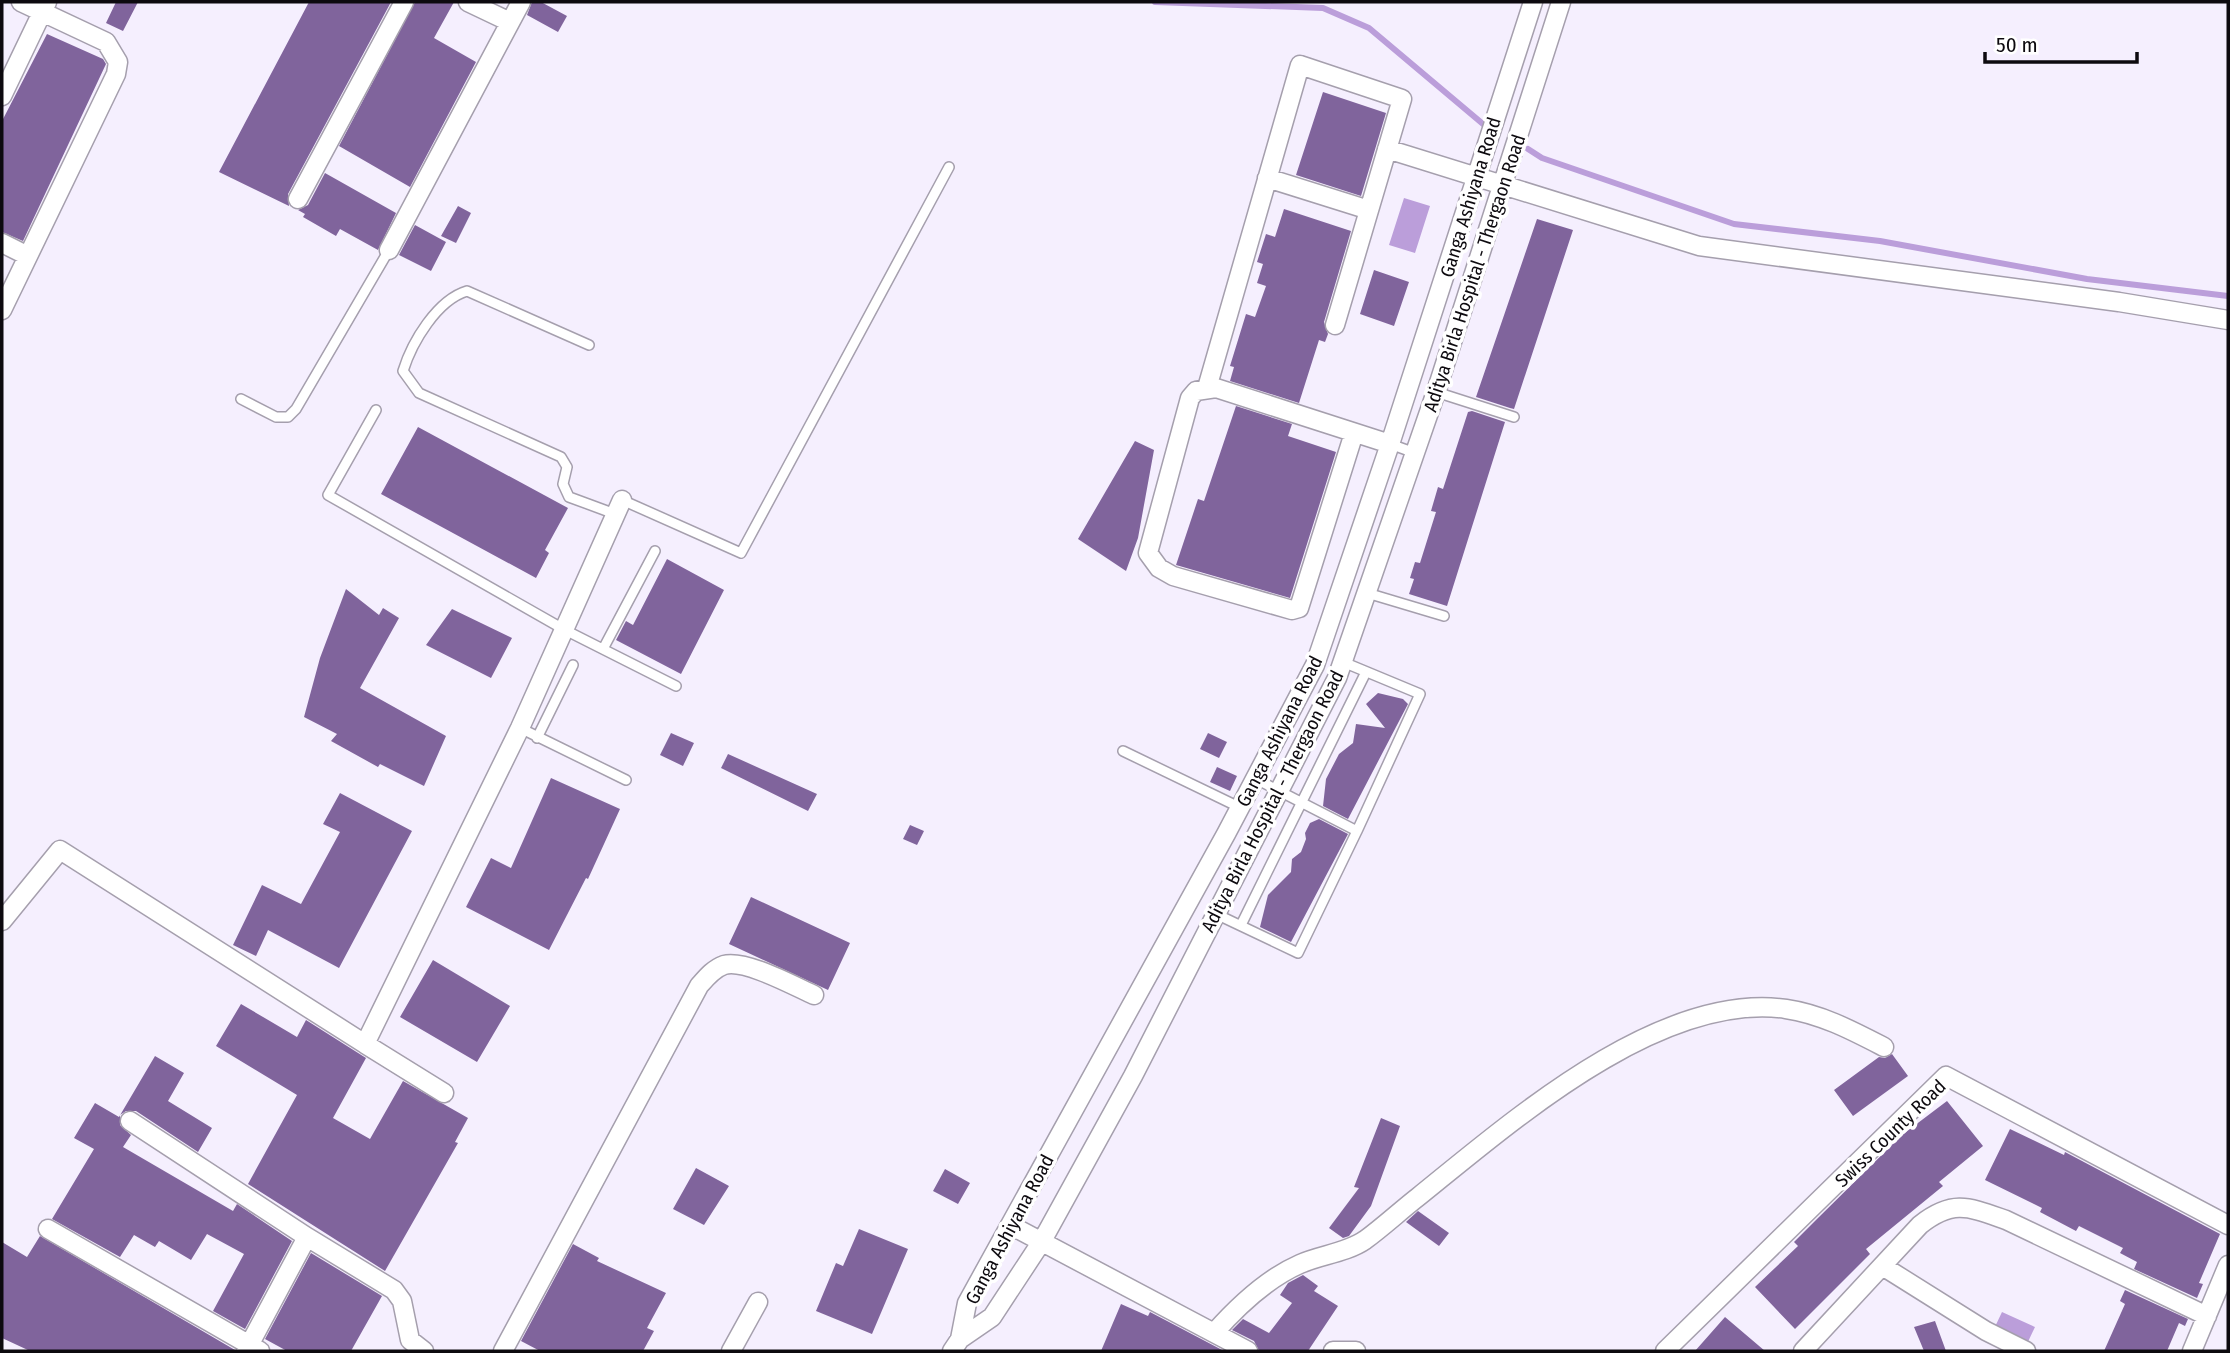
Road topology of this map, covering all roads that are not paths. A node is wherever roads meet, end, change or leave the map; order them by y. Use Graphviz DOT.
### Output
graph roads {
  1 [pos="21,2"];
  2 [pos="404,2"];
  3 [pos="468,2"];
  4 [pos="520,2"];
  5 [pos="1533,2"];
  6 [pos="1561,2"];
  7 [pos="44,7"];
  8 [pos="510,22"];
  9 [pos="2,96"];
  10 [pos="1387,149"];
  11 [pos="949,167"];
  12 [pos="1478,176"];
  13 [pos="1267,178"];
  14 [pos="1503,185"];
  15 [pos="298,199"];
  16 [pos="1369,211"];
  17 [pos="2,243"];
  18 [pos="389,250"];
  19 [pos="28,256"];
  20 [pos="2,310"];
  21 [pos="2228,320"];
  22 [pos="1335,325"];
  23 [pos="589,345"];
  24 [pos="1207,388"];
  25 [pos="1436,392"];
  26 [pos="241,399"];
  27 [pos="376,410"];
  28 [pos="1514,417"];
  29 [pos="1354,433"];
  30 [pos="1390,444"];
  31 [pos="1415,453"];
  32 [pos="618,507"];
  33 [pos="655,551"];
  34 [pos="1367,593"];
  35 [pos="1444,616"];
  36 [pos="565,630"];
  37 [pos="603,649"];
  38 [pos="1343,662"];
  39 [pos="573,665"];
  40 [pos="1366,671"];
  41 [pos="676,686"];
  42 [pos="520,728"];
  43 [pos="537,738"];
  44 [pos="1123,751"];
  45 [pos="1256,779"];
  46 [pos="626,780"];
  47 [pos="1278,792"];
  48 [pos="1302,803"];
  49 [pos="1241,808"];
  50 [pos="1357,831"];
  51 [pos="1215,913"];
  52 [pos="2,921"];
  53 [pos="1241,925"];
  54 [pos="814,995"];
  55 [pos="365,1044"];
  56 [pos="1884,1047"];
  57 [pos="444,1093"];
  58 [pos="130,1121"];
  59 [pos="1010,1224"];
  60 [pos="2228,1225"];
  61 [pos="48,1229"];
  62 [pos="307,1237"];
  63 [pos="1042,1241"];
  64 [pos="2228,1265"];
  65 [pos="1884,1267"];
  66 [pos="758,1302"];
  67 [pos="2207,1316"];
  68 [pos="1214,1333"];
  69 [pos="956,1345"];
  70 [pos="252,1349"];
  71 [pos="424,1351"];
  72 [pos="503,1351"];
  73 [pos="731,1351"];
  74 [pos="1248,1351"];
  75 [pos="1333,1351"];
  76 [pos="1356,1351"];
  77 [pos="1665,1351"];
  78 [pos="1803,1351"];
  79 [pos="2026,1351"];
  80 [pos="2192,1351"];
  1 -- 7 [label="street"];
  2 -- 15 [label="street"];
  3 -- 8 [label="street"];
  4 -- 8 [label="street"];
  5 -- 12 [label="street, Ganga Ashiyana Road"];
  6 -- 14 [label="street, Aditya Birla Hospital - Thergaon Road"];
  7 -- 9 [label="street"];
  7 -- 19 [label="street"];
  8 -- 18 [label="street"];
  10 -- 12 [label="street"];
  10 -- 13 [label="street"];
  10 -- 16 [label="street"];
  11 -- 32 [label="lane"];
  12 -- 14 [label="street"];
  12 -- 30 [label="street, Ganga Ashiyana Road"];
  13 -- 16 [label="street"];
  13 -- 24 [label="street"];
  14 -- 21 [label="street"];
  14 -- 25 [label="street, Aditya Birla Hospital - Thergaon Road"];
  16 -- 22 [label="street"];
  17 -- 19 [label="street"];
  18 -- 26 [label="lane"];
  19 -- 20 [label="street"];
  23 -- 32 [label="lane"];
  24 -- 29 [label="street"];
  24 -- 29 [label="street"];
  25 -- 28 [label="lane"];
  25 -- 31 [label="street, Aditya Birla Hospital - Thergaon Road"];
  27 -- 36 [label="lane"];
  29 -- 30 [label="street"];
  30 -- 31 [label="lane"];
  30 -- 45 [label="street, Ganga Ashiyana Road"];
  31 -- 34 [label="street, Aditya Birla Hospital - Thergaon Road"];
  32 -- 36 [label="street"];
  33 -- 37 [label="lane"];
  34 -- 35 [label="lane"];
  34 -- 38 [label="street, Aditya Birla Hospital - Thergaon Road"];
  36 -- 37 [label="lane"];
  36 -- 42 [label="street"];
  37 -- 41 [label="lane"];
  38 -- 40 [label="lane"];
  38 -- 47 [label="street, Aditya Birla Hospital - Thergaon Road"];
  39 -- 43 [label="lane"];
  40 -- 48 [label="lane"];
  40 -- 50 [label="lane"];
  42 -- 43 [label="lane"];
  42 -- 55 [label="street"];
  43 -- 46 [label="lane"];
  44 -- 49 [label="lane"];
  45 -- 47 [label="lane"];
  45 -- 49 [label="street, Ganga Ashiyana Road"];
  47 -- 48 [label="lane"];
  47 -- 51 [label="street, Aditya Birla Hospital - Thergaon Road"];
  48 -- 50 [label="lane"];
  48 -- 53 [label="lane"];
  49 -- 59 [label="street, Ganga Ashiyana Road"];
  50 -- 53 [label="lane"];
  51 -- 53 [label="lane"];
  51 -- 63 [label="street, Aditya Birla Hospital - Thergaon Road"];
  52 -- 55 [label="street"];
  54 -- 72 [label="street"];
  55 -- 57 [label="street"];
  56 -- 68 [label="street"];
  58 -- 62 [label="street"];
  59 -- 63 [label="street"];
  59 -- 69 [label="street, Ganga Ashiyana Road"];
  60 -- 77 [label="street, Swiss County Road"];
  61 -- 70 [label="street"];
  62 -- 70 [label="street"];
  62 -- 71 [label="street"];
  63 -- 68 [label="street"];
  63 -- 69 [label="street, Aditya Birla Hospital - Thergaon Road"];
  64 -- 67 [label="street"];
  65 -- 67 [label="street"];
  65 -- 78 [label="street"];
  65 -- 79 [label="street"];
  66 -- 73 [label="street"];
  67 -- 80 [label="street"];
  68 -- 74 [label="street"];
  75 -- 76 [label="street"];
}
